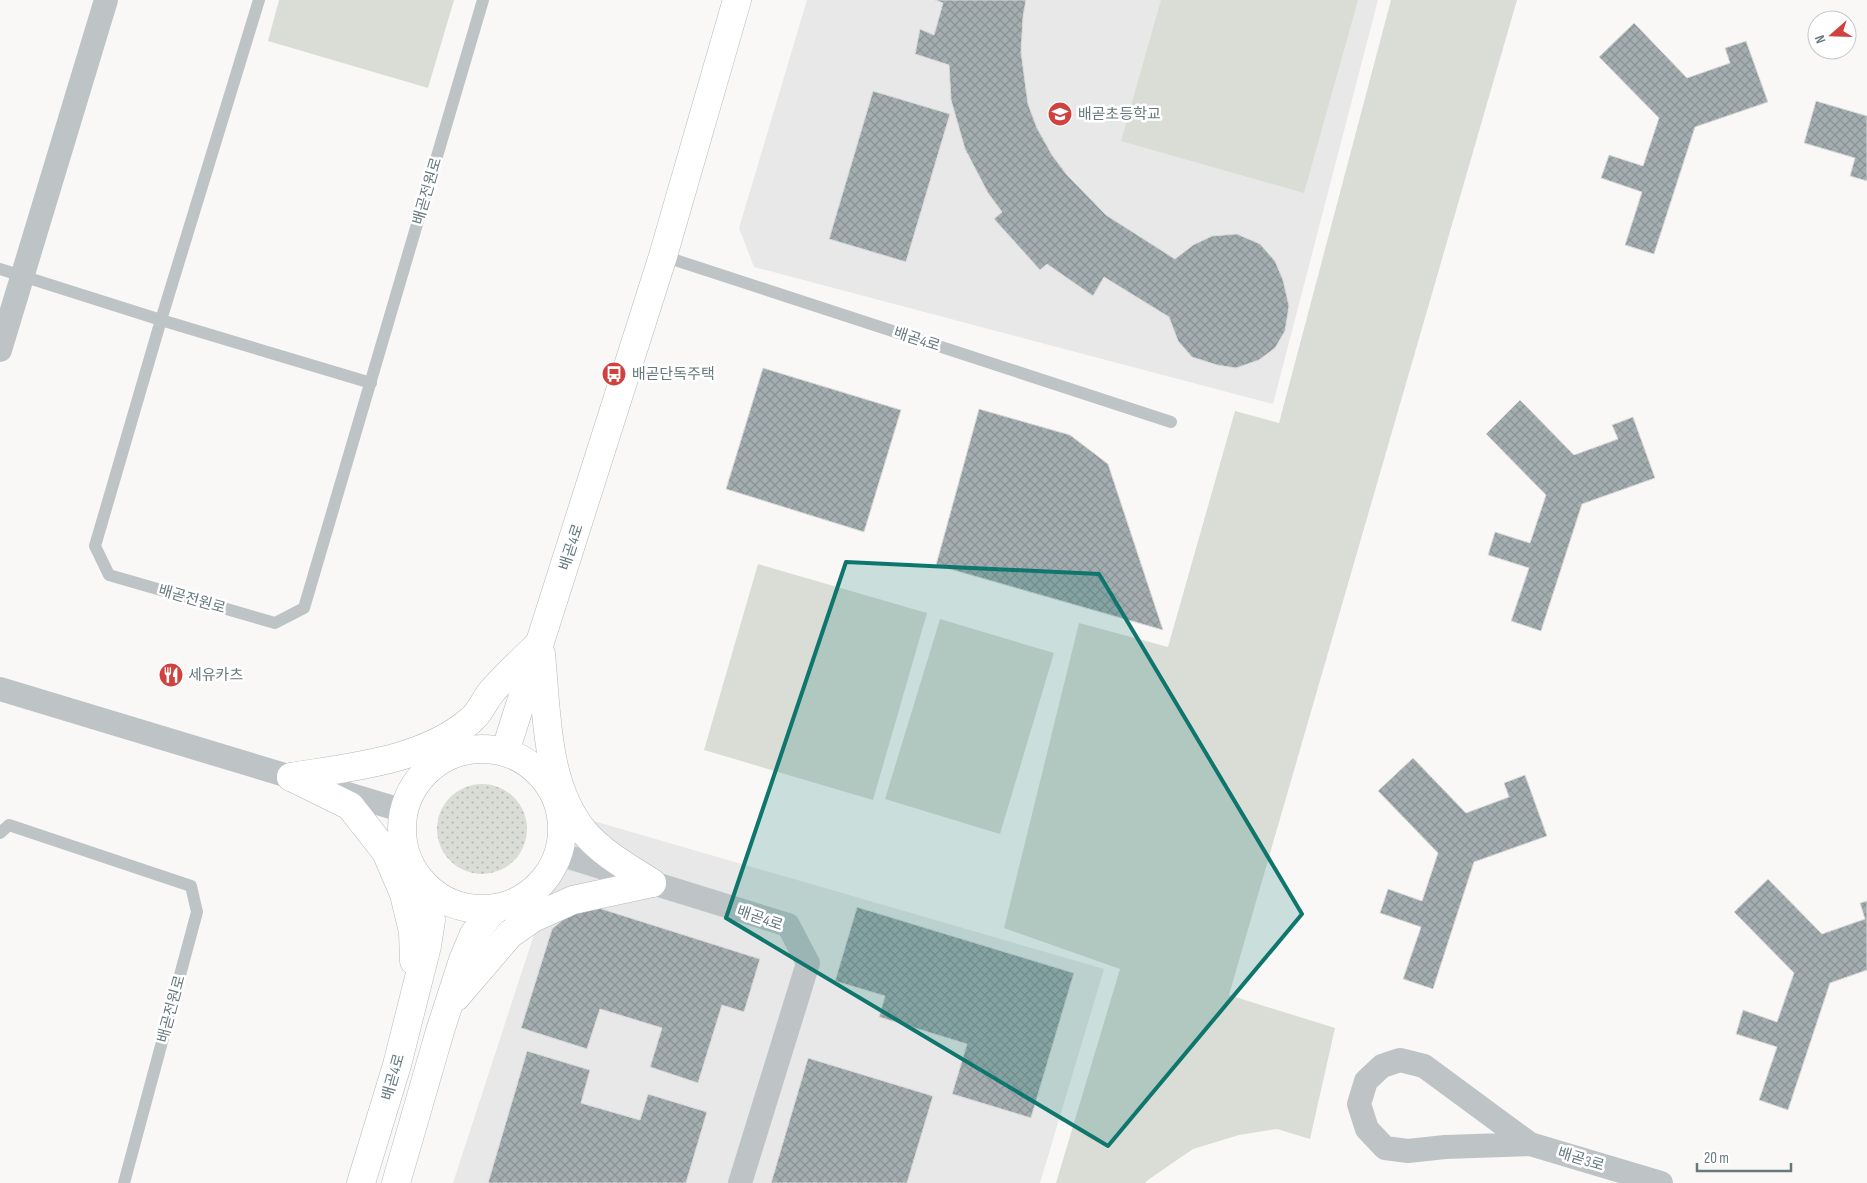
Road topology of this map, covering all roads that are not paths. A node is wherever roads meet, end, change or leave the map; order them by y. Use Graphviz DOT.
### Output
graph roads {
  1 [pos="106,0"];
  2 [pos="259,0"];
  3 [pos="483,0"];
  4 [pos="737,0"];
  5 [pos="663,256"];
  6 [pos="0,269"];
  7 [pos="22,276"];
  8 [pos="161,320"];
  9 [pos="0,350"];
  10 [pos="371,383"];
  11 [pos="1171,422"];
  12 [pos="540,643"];
  13 [pos="0,689"];
  14 [pos="505,752"];
  15 [pos="291,777"];
  16 [pos="404,811"];
  17 [pos="0,833"];
  18 [pos="559,854"];
  19 [pos="422,882"];
  20 [pos="652,883"];
  21 [pos="497,908"];
  22 [pos="415,994"];
  23 [pos="448,1006"];
  24 [pos="1530,1144"];
  25 [pos="124,1183"];
  26 [pos="361,1183"];
  27 [pos="396,1183"];
  28 [pos="740,1183"];
  29 [pos="1662,1183"];
  1 -- 7 [label="street"];
  2 -- 8 [label="lane, 배곧전원로"];
  3 -- 10 [label="lane, 배곧전원로"];
  4 -- 5 [label="main road, 배곧4로"];
  5 -- 11 [label="lane, 배곧4로"];
  5 -- 12 [label="main road, 배곧4로"];
  6 -- 7 [label="lane"];
  7 -- 8 [label="lane"];
  7 -- 9 [label="street"];
  8 -- 10 [label="lane"];
  8 -- 10 [label="lane, 배곧전원로"];
  12 -- 14 [label="main road, 배곧4로"];
  12 -- 15 [label="main road"];
  12 -- 20 [label="main road"];
  13 -- 15 [label="street"];
  14 -- 16 [label="main road, 배곧4로"];
  14 -- 18 [label="main road, 배곧4로"];
  15 -- 16 [label="street"];
  15 -- 22 [label="main road"];
  16 -- 19 [label="main road, 배곧4로"];
  17 -- 25 [label="lane, 배곧전원로"];
  18 -- 20 [label="street, 배곧4로"];
  18 -- 21 [label="main road, 배곧4로"];
  19 -- 21 [label="main road, 배곧4로"];
  19 -- 22 [label="main road, 배곧4로"];
  20 -- 23 [label="main road"];
  20 -- 28 [label="street, 배곧4로"];
  21 -- 23 [label="main road, 배곧4로"];
  22 -- 26 [label="main road, 배곧4로"];
  23 -- 27 [label="main road, 배곧4로"];
  24 -- 24 [label="street"];
  24 -- 29 [label="street, 배곧3로"];
}
